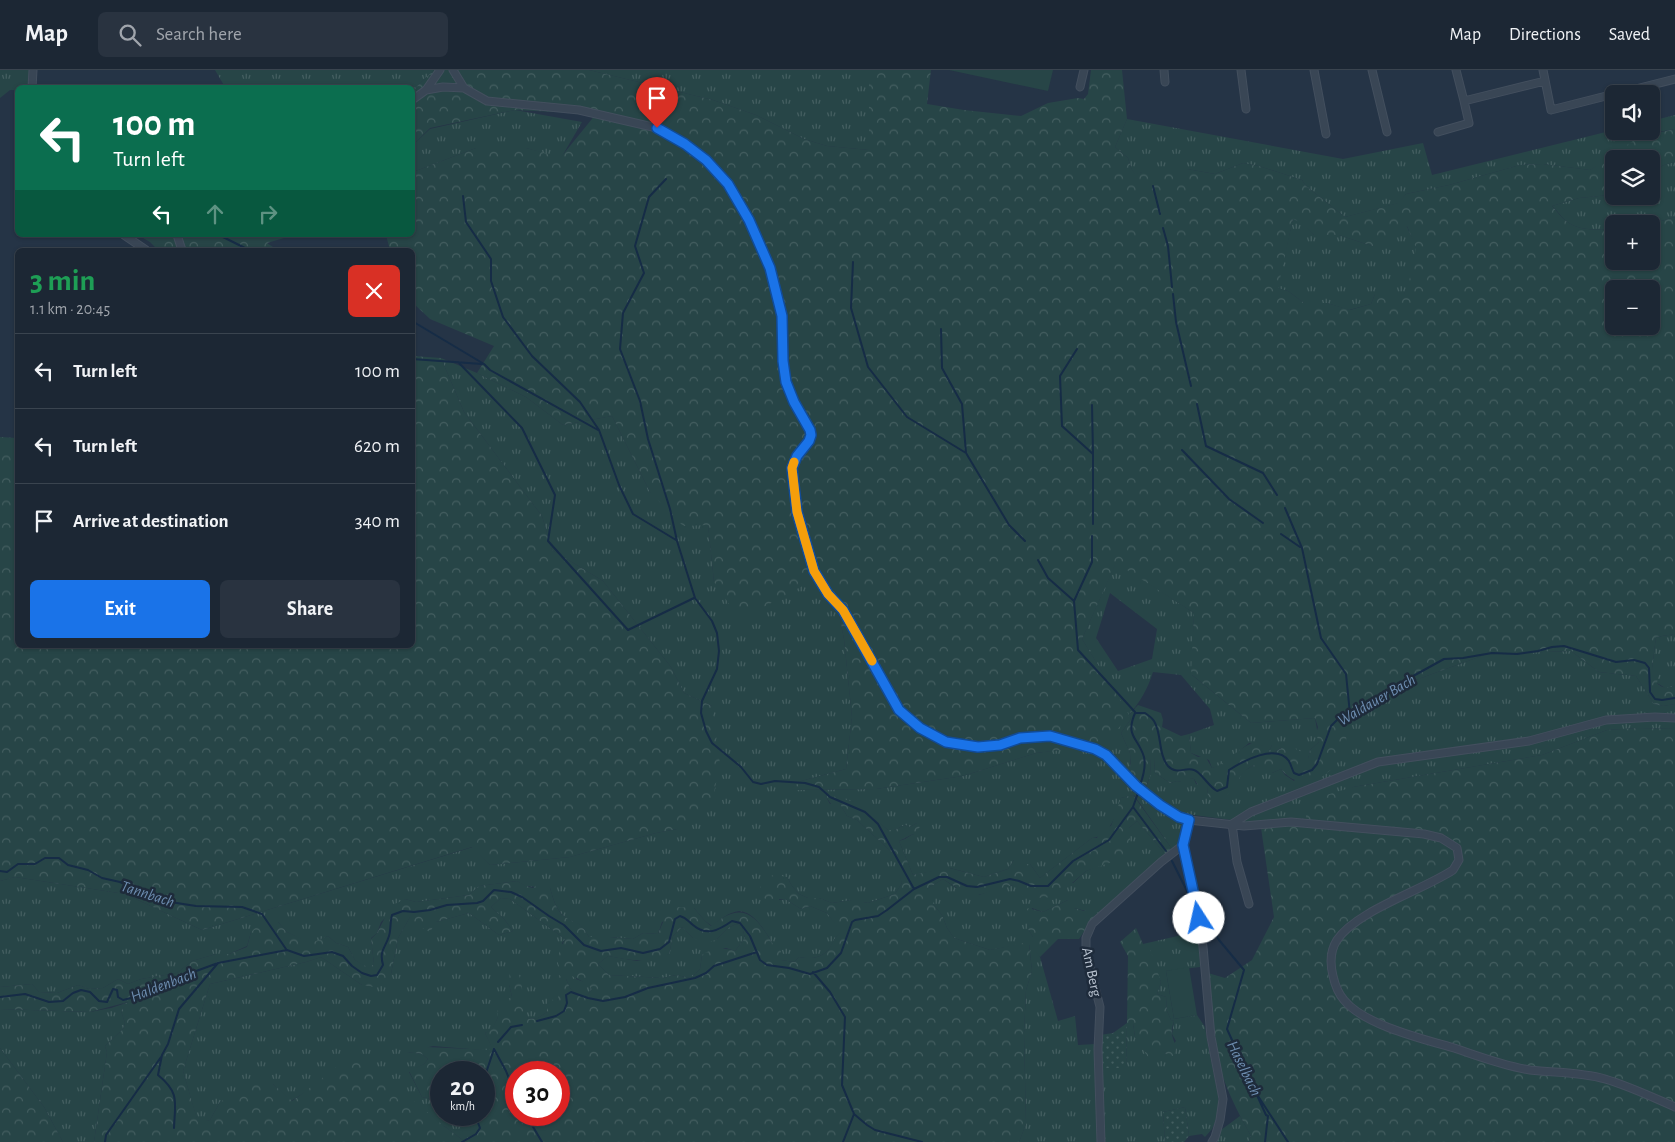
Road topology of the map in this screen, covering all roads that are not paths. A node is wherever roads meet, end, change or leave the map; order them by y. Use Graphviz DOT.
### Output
graph roads {
  1 [pos="33,70"];
  2 [pos="440,70"];
  3 [pos="453,70"];
  4 [pos="1084,70"];
  5 [pos="1164,70"];
  6 [pos="1241,70"];
  7 [pos="1314,70"];
  8 [pos="1372,70"];
  9 [pos="1456,70"];
  10 [pos="1543,70"];
  11 [pos="1675,79"];
  12 [pos="1545,81"];
  13 [pos="1166,82"];
  14 [pos="32,85"];
  15 [pos="1651,85"];
  16 [pos="464,88"];
  17 [pos="1080,88"];
  18 [pos="426,90"];
  19 [pos="1605,96"];
  20 [pos="415,98"];
  21 [pos="1464,101"];
  22 [pos="1246,109"];
  23 [pos="1387,132"];
  24 [pos="1438,132"];
  25 [pos="1326,134"];
  26 [pos="127,237"];
  27 [pos="143,248"];
  28 [pos="1675,718"];
  29 [pos="1189,820"];
  30 [pos="1232,824"];
  31 [pos="1183,845"];
  32 [pos="1249,904"];
  33 [pos="1675,1107"];
  34 [pos="1100,1142"];
  35 [pos="1212,1142"];
  1 -- 14 [label="street"];
  2 -- 18 [label="street"];
  3 -- 16 [label="street"];
  4 -- 17 [label="street"];
  5 -- 13 [label="street"];
  6 -- 22 [label="street"];
  7 -- 25 [label="street"];
  8 -- 23 [label="street"];
  9 -- 21 [label="street"];
  10 -- 12 [label="street"];
  11 -- 15 [label="street"];
  12 -- 19 [label="street"];
  12 -- 21 [label="street"];
  16 -- 18 [label="street"];
  16 -- 29 [label="street"];
  18 -- 20 [label="street"];
  21 -- 24 [label="street"];
  26 -- 27 [label="street"];
  28 -- 30 [label="street"];
  29 -- 30 [label="street"];
  29 -- 31 [label="street"];
  30 -- 32 [label="street"];
  30 -- 33 [label="street"];
  31 -- 34 [label="street, Am Berg"];
  31 -- 35 [label="street"];
}
